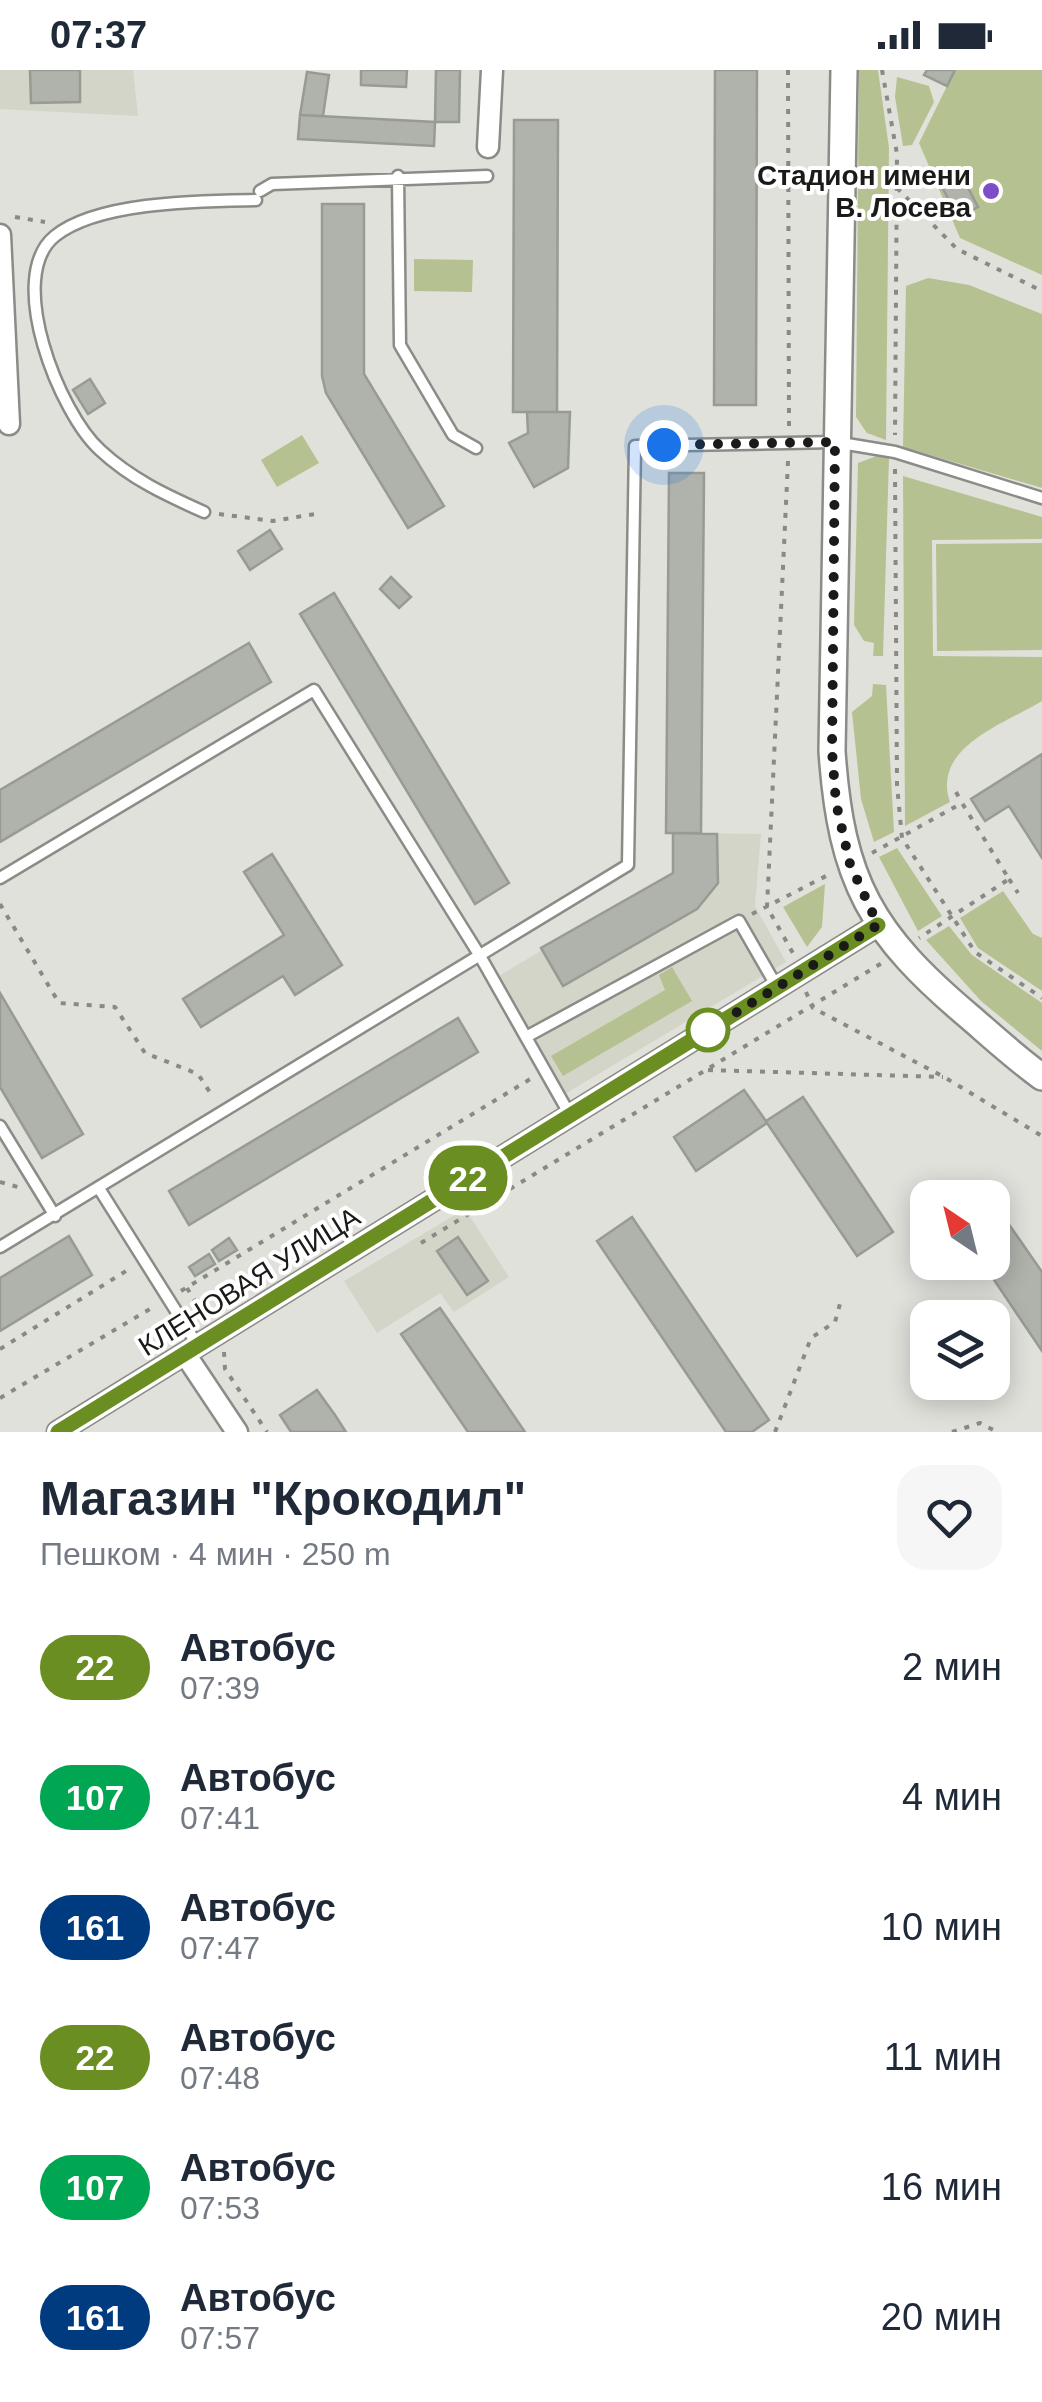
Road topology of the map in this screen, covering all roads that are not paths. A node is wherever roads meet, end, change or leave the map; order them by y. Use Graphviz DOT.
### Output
graph roads {
  1 [pos="492,70"];
  2 [pos="844,70"];
  3 [pos="488,146"];
  4 [pos="398,176"];
  5 [pos="487,176"];
  6 [pos="0,236"];
  7 [pos="9,424"];
  8 [pos="835,442"];
  9 [pos="476,448"];
  10 [pos="1042,498"];
  11 [pos="204,512"];
  12 [pos="0,878"];
  13 [pos="878,925"];
  14 [pos="480,956"];
  15 [pos="777,987"];
  16 [pos="526,1038"];
  17 [pos="1042,1076"];
  18 [pos="570,1116"];
  19 [pos="0,1126"];
  20 [pos="100,1190"];
  21 [pos="55,1216"];
  22 [pos="0,1247"];
  23 [pos="199,1345"];
  24 [pos="58,1432"];
  25 [pos="237,1432"];
  1 -- 3 [label="street"];
  2 -- 8 [label="street"];
  4 -- 5 [label="lane"];
  4 -- 9 [label="lane"];
  4 -- 11 [label="lane"];
  6 -- 7 [label="street"];
  8 -- 10 [label="lane"];
  8 -- 13 [label="street"];
  8 -- 14 [label="lane"];
  12 -- 14 [label="lane"];
  13 -- 15 [label="street, КЛЕНОВАЯ УЛИЦА"];
  13 -- 17 [label="street"];
  14 -- 16 [label="lane"];
  14 -- 20 [label="lane"];
  15 -- 16 [label="lane"];
  15 -- 18 [label="street, КЛЕНОВАЯ УЛИЦА"];
  16 -- 18 [label="lane"];
  18 -- 23 [label="street, КЛЕНОВАЯ УЛИЦА"];
  19 -- 21 [label="lane"];
  20 -- 21 [label="lane"];
  20 -- 23 [label="lane"];
  21 -- 22 [label="lane"];
  23 -- 24 [label="street, КЛЕНОВАЯ УЛИЦА"];
  23 -- 25 [label="street"];
}
